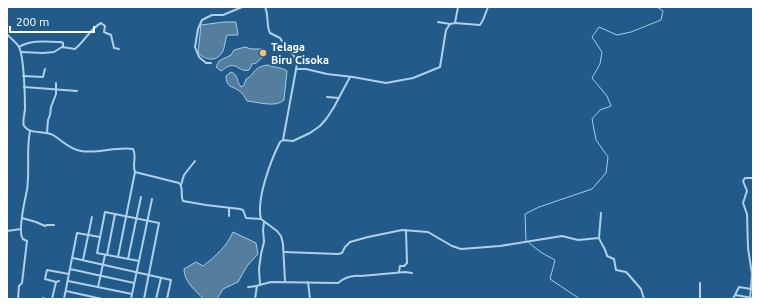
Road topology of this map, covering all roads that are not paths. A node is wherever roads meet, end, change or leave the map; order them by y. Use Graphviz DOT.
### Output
graph roads {
  1 [pos="242,7"];
  2 [pos="265,7"];
  3 [pos="458,7"];
  4 [pos="488,7"];
  5 [pos="438,22"];
  6 [pos="455,23"];
  7 [pos="450,24"];
  8 [pos="7,34"];
  9 [pos="19,47"];
  10 [pos="63,47"];
  11 [pos="119,49"];
  12 [pos="20,52"];
  13 [pos="211,63"];
  14 [pos="45,69"];
  15 [pos="296,69"];
  16 [pos="23,76"];
  17 [pos="350,77"];
  18 [pos="56,83"];
  19 [pos="24,87"];
  20 [pos="56,90"];
  21 [pos="77,91"];
  22 [pos="327,97"];
  23 [pos="339,98"];
  24 [pos="47,120"];
  25 [pos="51,122"];
  26 [pos="30,131"];
  27 [pos="47,133"];
  28 [pos="283,140"];
  29 [pos="195,161"];
  30 [pos="135,172"];
  31 [pos="753,178"];
  32 [pos="181,185"];
  33 [pos="141,197"];
  34 [pos="152,199"];
  35 [pos="229,208"];
  36 [pos="601,213"];
  37 [pos="115,214"];
  38 [pos="125,216"];
  39 [pos="229,216"];
  40 [pos="92,217"];
  41 [pos="22,218"];
  42 [pos="137,218"];
  43 [pos="261,219"];
  44 [pos="147,221"];
  45 [pos="264,222"];
  46 [pos="54,225"];
  47 [pos="21,229"];
  48 [pos="406,230"];
  49 [pos="7,231"];
  50 [pos="88,235"];
  51 [pos="100,237"];
  52 [pos="599,238"];
  53 [pos="284,252"];
  54 [pos="106,255"];
  55 [pos="118,257"];
  56 [pos="73,258"];
  57 [pos="128,259"];
  58 [pos="83,260"];
  59 [pos="139,261"];
  60 [pos="103,265"];
  61 [pos="70,269"];
  62 [pos="136,272"];
  63 [pos="399,272"];
  64 [pos="412,273"];
  65 [pos="69,274"];
  66 [pos="752,274"];
  67 [pos="100,276"];
  68 [pos="149,276"];
  69 [pos="160,278"];
  70 [pos="68,281"];
  71 [pos="285,281"];
  72 [pos="308,282"];
  73 [pos="134,283"];
  74 [pos="700,283"];
  75 [pos="260,285"];
  76 [pos="257,286"];
  77 [pos="98,287"];
  78 [pos="248,287"];
  79 [pos="751,289"];
  80 [pos="66,291"];
  81 [pos="132,294"];
  82 [pos="735,294"];
  83 [pos="751,298"];
  84 [pos="18,299"];
  85 [pos="52,299"];
  86 [pos="64,299"];
  87 [pos="102,299"];
  88 [pos="131,299"];
  89 [pos="144,299"];
  90 [pos="156,299"];
  91 [pos="166,299"];
  92 [pos="255,299"];
  93 [pos="310,299"];
  94 [pos="644,299"];
  95 [pos="700,299"];
  96 [pos="733,299"];
  1 -- 13 [label="street"];
  2 -- 15 [label="street"];
  3 -- 6 [label="street"];
  4 -- 6 [label="street"];
  5 -- 7 [label="street"];
  6 -- 7 [label="street"];
  7 -- 17 [label="street"];
  8 -- 9 [label="street"];
  9 -- 10 [label="street"];
  9 -- 12 [label="street"];
  10 -- 11 [label="street"];
  10 -- 12 [label="street"];
  12 -- 16 [label="street"];
  14 -- 16 [label="street"];
  15 -- 17 [label="street"];
  15 -- 28 [label="street"];
  16 -- 19 [label="street"];
  17 -- 23 [label="street"];
  18 -- 20 [label="street"];
  19 -- 20 [label="street"];
  19 -- 26 [label="street"];
  20 -- 21 [label="street"];
  20 -- 24 [label="street"];
  22 -- 23 [label="street"];
  23 -- 28 [label="street"];
  24 -- 25 [label="street"];
  24 -- 27 [label="street"];
  26 -- 27 [label="street"];
  26 -- 41 [label="street"];
  27 -- 30 [label="street"];
  28 -- 43 [label="street"];
  29 -- 32 [label="street"];
  30 -- 32 [label="street"];
  30 -- 38 [label="street"];
  31 -- 66 [label="street"];
  32 -- 35 [label="street"];
  33 -- 42 [label="street"];
  34 -- 44 [label="street"];
  35 -- 39 [label="street"];
  35 -- 43 [label="street"];
  36 -- 52 [label="street"];
  37 -- 38 [label="street"];
  37 -- 51 [label="street"];
  37 -- 54 [label="street"];
  38 -- 42 [label="street"];
  38 -- 55 [label="street"];
  40 -- 50 [label="street"];
  41 -- 46 [label="street"];
  41 -- 47 [label="street"];
  42 -- 44 [label="street"];
  42 -- 57 [label="street"];
  43 -- 45 [label="street"];
  44 -- 59 [label="street"];
  44 -- 68 [label="street"];
  45 -- 53 [label="street"];
  45 -- 75 [label="street"];
  47 -- 49 [label="street"];
  47 -- 84 [label="street"];
  48 -- 52 [label="street"];
  48 -- 53 [label="street"];
  48 -- 63 [label="street"];
  50 -- 51 [label="street"];
  50 -- 56 [label="street"];
  50 -- 58 [label="street"];
  51 -- 54 [label="street"];
  52 -- 94 [label="street"];
  53 -- 71 [label="street"];
  54 -- 55 [label="street"];
  54 -- 60 [label="street"];
  55 -- 57 [label="street"];
  56 -- 58 [label="street"];
  56 -- 61 [label="street"];
  57 -- 59 [label="street"];
  58 -- 60 [label="street"];
  59 -- 62 [label="street"];
  60 -- 62 [label="street"];
  60 -- 67 [label="street"];
  61 -- 65 [label="street"];
  61 -- 67 [label="street"];
  62 -- 68 [label="street"];
  62 -- 73 [label="street"];
  63 -- 64 [label="street"];
  63 -- 72 [label="street"];
  65 -- 70 [label="street"];
  65 -- 85 [label="street"];
  66 -- 79 [label="street"];
  67 -- 73 [label="street"];
  67 -- 77 [label="street"];
  68 -- 69 [label="street"];
  68 -- 89 [label="street"];
  69 -- 90 [label="street"];
  69 -- 91 [label="street"];
  70 -- 77 [label="street"];
  70 -- 80 [label="street"];
  71 -- 72 [label="street"];
  71 -- 75 [label="street"];
  72 -- 93 [label="street"];
  73 -- 81 [label="street"];
  74 -- 95 [label="street"];
  75 -- 76 [label="street"];
  76 -- 78 [label="street"];
  76 -- 92 [label="street"];
  77 -- 81 [label="street"];
  79 -- 82 [label="street"];
  79 -- 83 [label="street"];
  80 -- 86 [label="street"];
  80 -- 87 [label="street"];
  81 -- 88 [label="street"];
  82 -- 83 [label="street"];
  82 -- 96 [label="street"];
}
